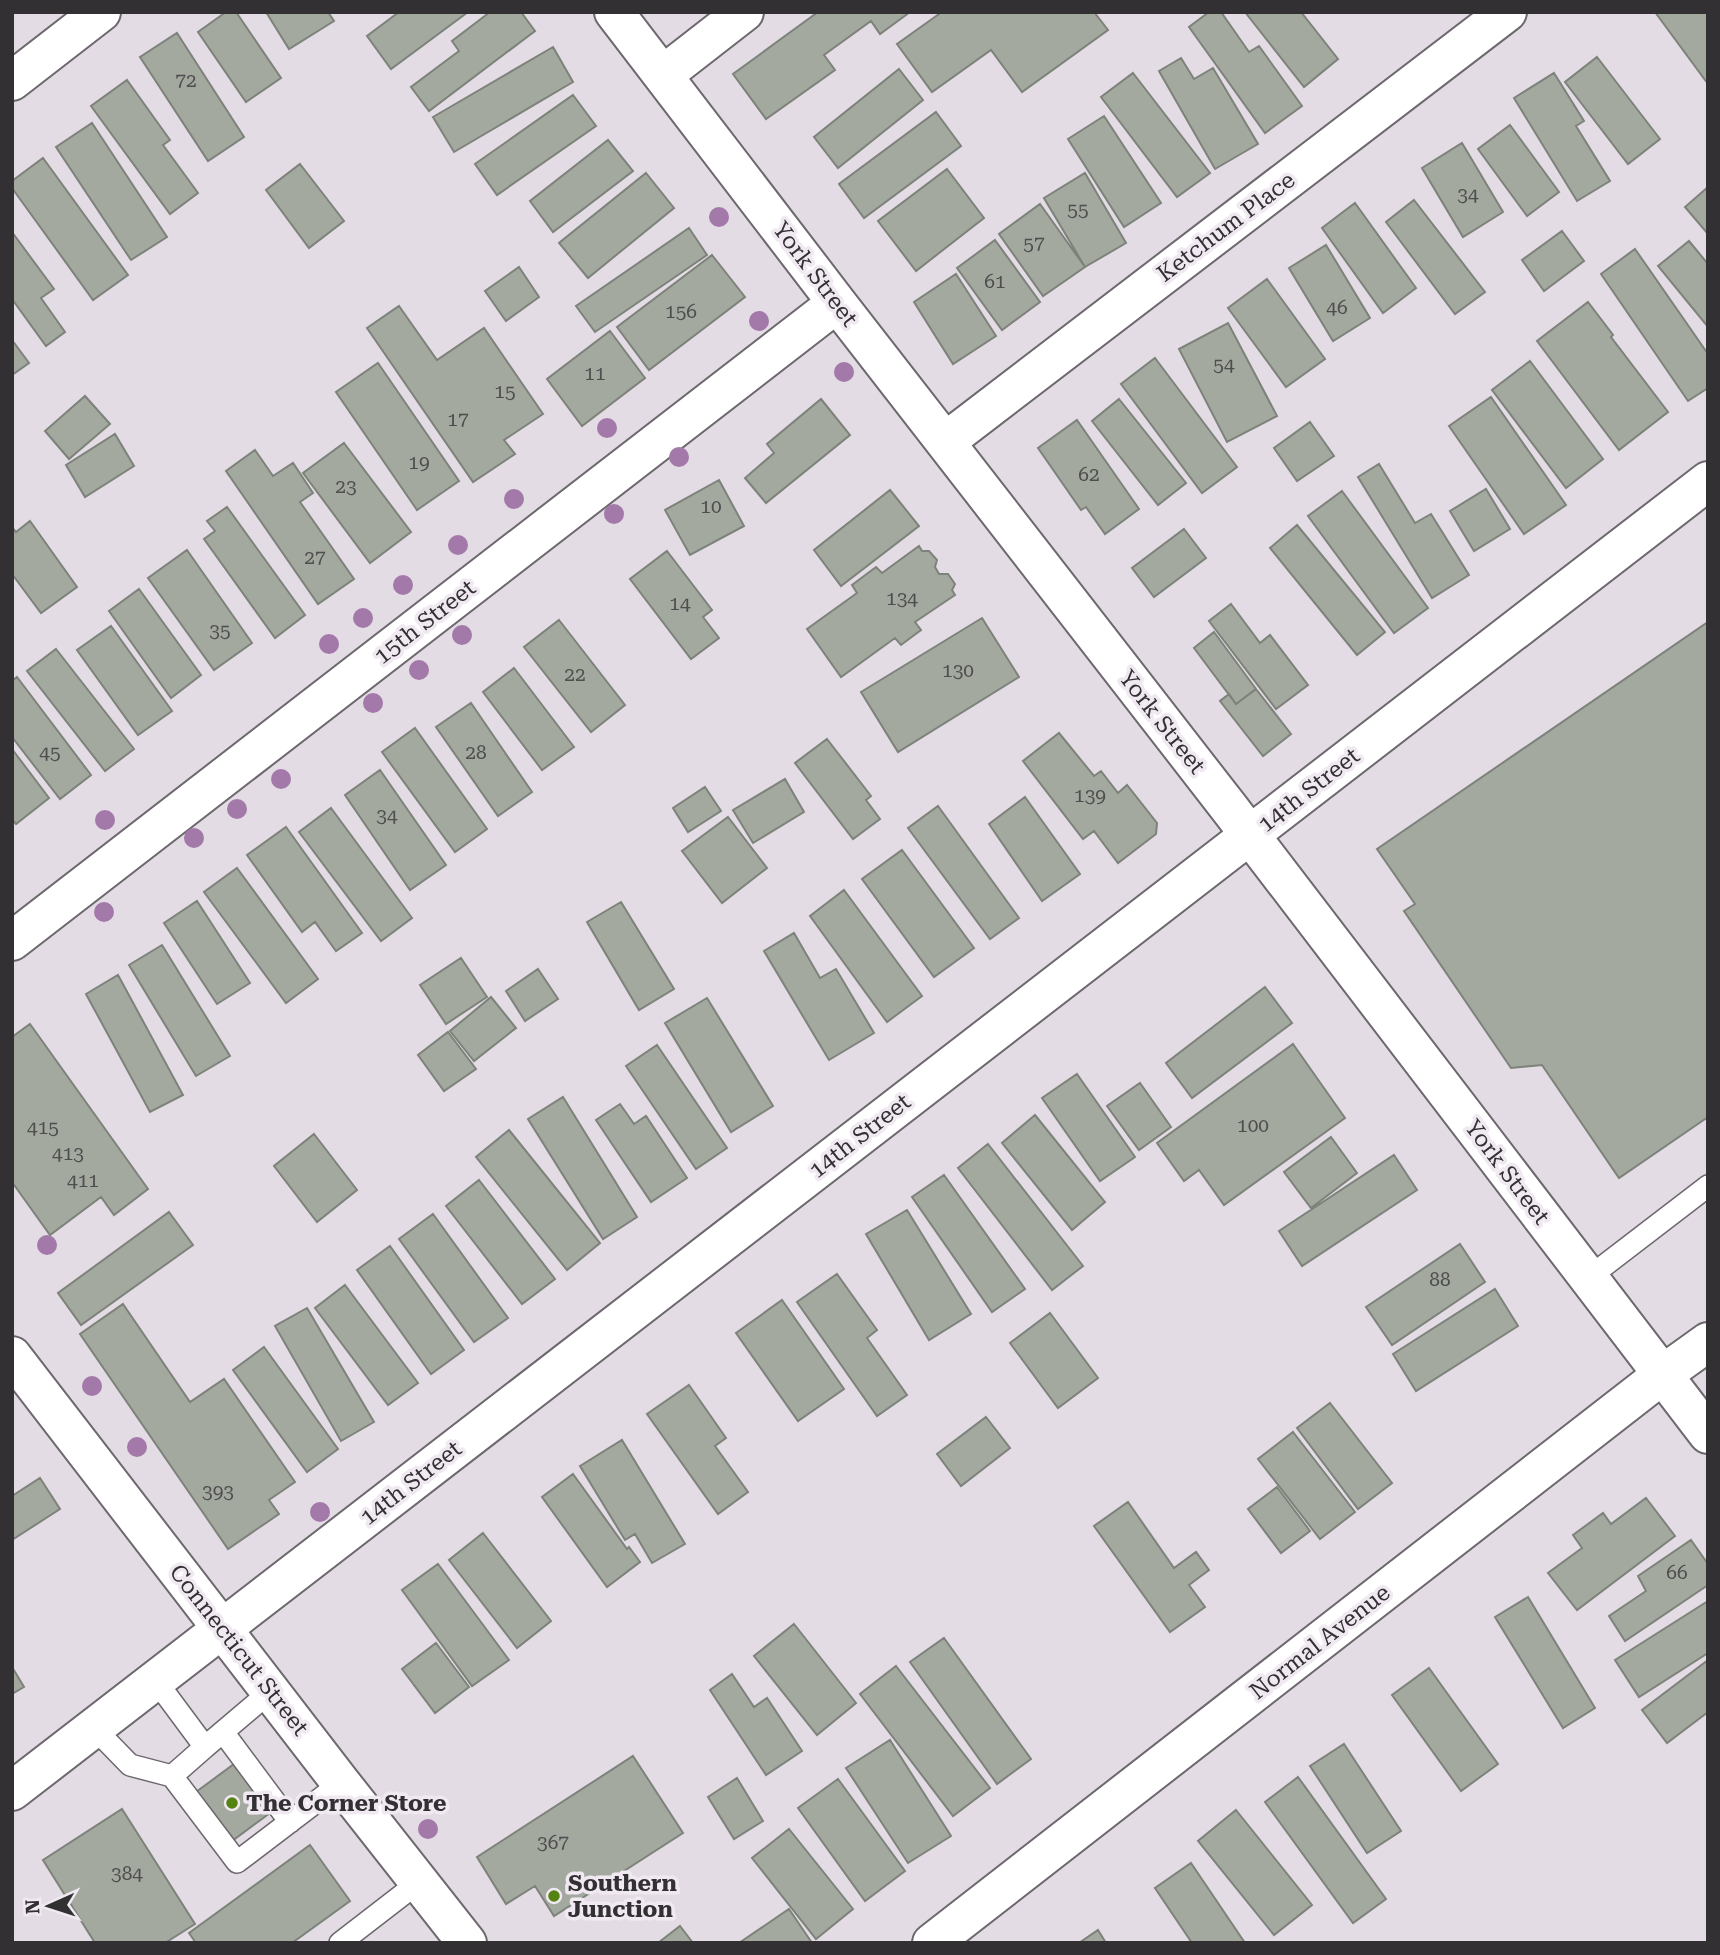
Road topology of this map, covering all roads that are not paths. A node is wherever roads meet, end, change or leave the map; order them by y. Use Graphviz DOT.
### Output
graph roads {
  1 [pos="101,12"];
  2 [pos="614,12"];
  3 [pos="744,12"];
  4 [pos="1507,12"];
  5 [pos="663,75"];
  6 [pos="12,81"];
  7 [pos="837,303"];
  8 [pos="945,442"];
  9 [pos="1708,481"];
  10 [pos="1250,835"];
  11 [pos="12,941"];
  12 [pos="1708,1186"];
  13 [pos="1588,1278"];
  14 [pos="1708,1342"];
  15 [pos="12,1356"];
  16 [pos="1662,1375"];
  17 [pos="1708,1434"];
  18 [pos="223,1629"];
  19 [pos="156,1681"];
  20 [pos="271,1691"];
  21 [pos="94,1728"];
  22 [pos="222,1732"];
  23 [pos="205,1747"];
  24 [pos="172,1776"];
  25 [pos="341,1783"];
  26 [pos="12,1791"];
  27 [pos="290,1822"];
  28 [pos="419,1882"];
  29 [pos="340,1943"];
  30 [pos="467,1943"];
  31 [pos="932,1943"];
  1 -- 6 [label="street"];
  2 -- 5 [label="street, York Street"];
  3 -- 5 [label="street"];
  4 -- 8 [label="street, Ketchum Place"];
  5 -- 7 [label="street, York Street"];
  7 -- 8 [label="street, York Street"];
  7 -- 11 [label="street, 15th Street"];
  8 -- 10 [label="street, York Street"];
  9 -- 10 [label="street, 14th Street"];
  10 -- 13 [label="street, York Street"];
  10 -- 18 [label="street, 14th Street"];
  12 -- 13 [label="lane"];
  13 -- 16 [label="street, York Street"];
  14 -- 16 [label="street, Normal Avenue"];
  15 -- 18 [label="street, Connecticut Street"];
  16 -- 17 [label="street, York Street"];
  16 -- 31 [label="street, Normal Avenue"];
  18 -- 19 [label="street, 14th Street"];
  18 -- 20 [label="street, Connecticut Street"];
  19 -- 21 [label="street, 14th Street"];
  19 -- 23 [label="lane"];
  20 -- 22 [label="lane"];
  20 -- 25 [label="street, Connecticut Street"];
  21 -- 24 [label="lane"];
  21 -- 26 [label="street, 14th Street"];
  22 -- 23 [label="lane"];
  22 -- 27 [label="lane"];
  23 -- 24 [label="lane"];
  24 -- 27 [label="lane"];
  25 -- 27 [label="lane"];
  25 -- 28 [label="street, Connecticut Street"];
  28 -- 29 [label="lane"];
  28 -- 30 [label="street, Connecticut Street"];
}
